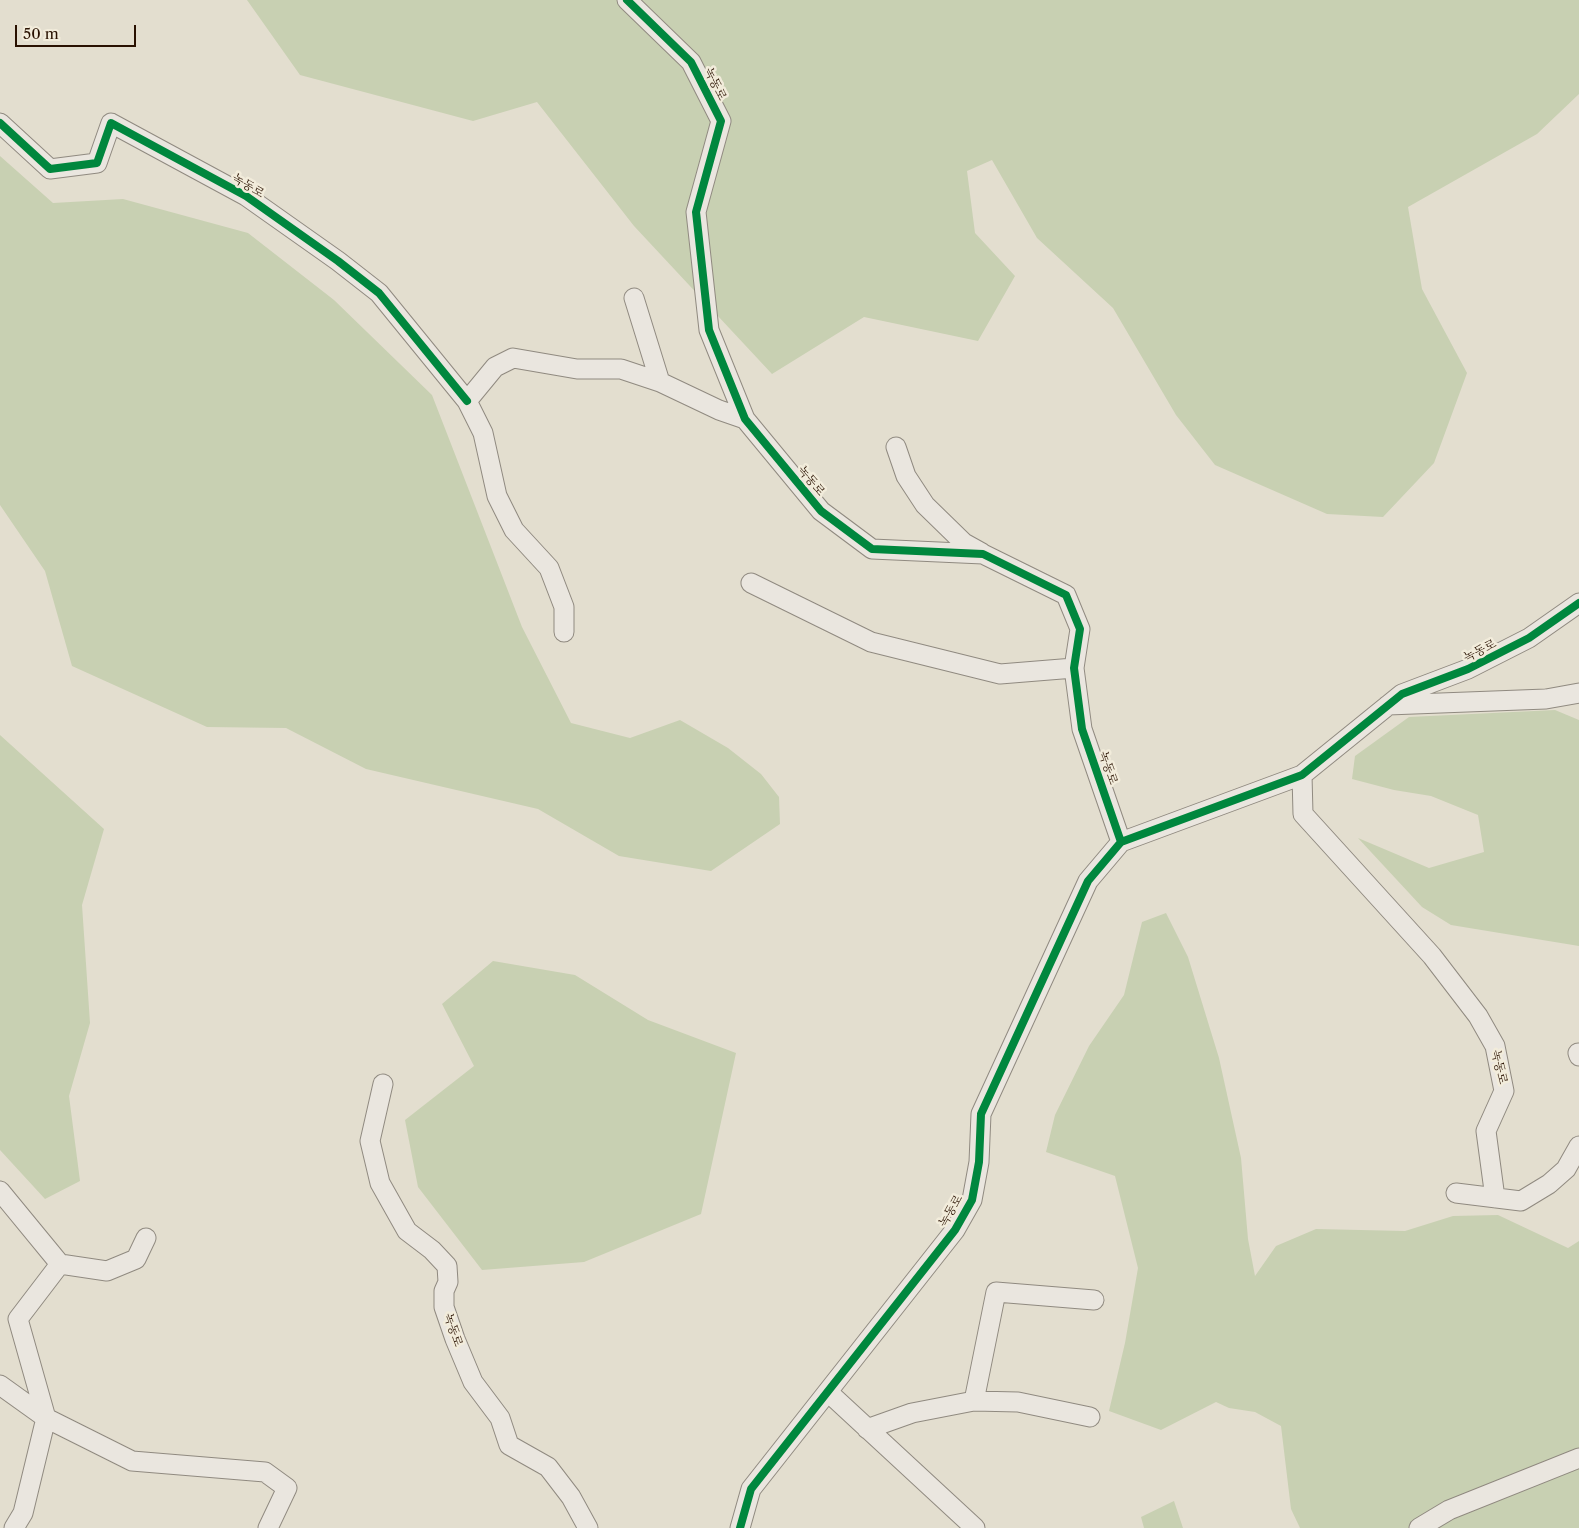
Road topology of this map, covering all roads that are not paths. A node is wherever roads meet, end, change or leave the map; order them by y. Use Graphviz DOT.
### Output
graph roads {
  1 [pos="628,0"];
  2 [pos="0,123"];
  3 [pos="634,298"];
  4 [pos="660,382"];
  5 [pos="467,400"];
  6 [pos="745,420"];
  7 [pos="896,447"];
  8 [pos="984,554"];
  9 [pos="751,583"];
  10 [pos="1579,602"];
  11 [pos="564,632"];
  12 [pos="1074,668"];
  13 [pos="1579,693"];
  14 [pos="1386,705"];
  15 [pos="1302,775"];
  16 [pos="1121,842"];
  17 [pos="383,1084"];
  18 [pos="1579,1146"];
  19 [pos="0,1191"];
  20 [pos="1456,1194"];
  21 [pos="1495,1198"];
  22 [pos="146,1238"];
  23 [pos="60,1264"];
  24 [pos="1094,1300"];
  25 [pos="0,1385"];
  26 [pos="828,1392"];
  27 [pos="974,1401"];
  28 [pos="1090,1417"];
  29 [pos="46,1418"];
  30 [pos="867,1429"];
  31 [pos="1579,1458"];
  32 [pos="14,1528"];
  33 [pos="268,1528"];
  34 [pos="588,1528"];
  35 [pos="740,1528"];
  36 [pos="975,1528"];
  37 [pos="1419,1528"];
  1 -- 6 [label="street, 녹동로"];
  2 -- 5 [label="street, 녹동로"];
  3 -- 4 [label="street"];
  4 -- 5 [label="street, 녹동로"];
  4 -- 6 [label="street, 녹동로"];
  5 -- 11 [label="street, 녹동로"];
  6 -- 8 [label="street, 녹동로"];
  7 -- 8 [label="street, 녹동로"];
  8 -- 12 [label="street, 녹동로"];
  9 -- 12 [label="street"];
  10 -- 14 [label="street, 녹동로"];
  12 -- 16 [label="street, 녹동로"];
  13 -- 14 [label="street"];
  14 -- 15 [label="street, 녹동로"];
  15 -- 16 [label="street, 녹동로"];
  15 -- 21 [label="street, 녹동로"];
  16 -- 26 [label="street, 녹동로"];
  17 -- 34 [label="street, 녹동로"];
  18 -- 21 [label="street"];
  19 -- 23 [label="street"];
  20 -- 21 [label="street"];
  22 -- 23 [label="street"];
  23 -- 29 [label="street"];
  24 -- 27 [label="street"];
  25 -- 29 [label="street"];
  26 -- 30 [label="street"];
  26 -- 35 [label="street, 녹동로"];
  27 -- 28 [label="street"];
  27 -- 30 [label="street"];
  29 -- 32 [label="street"];
  29 -- 33 [label="street"];
  30 -- 36 [label="street"];
  31 -- 37 [label="street"];
}
